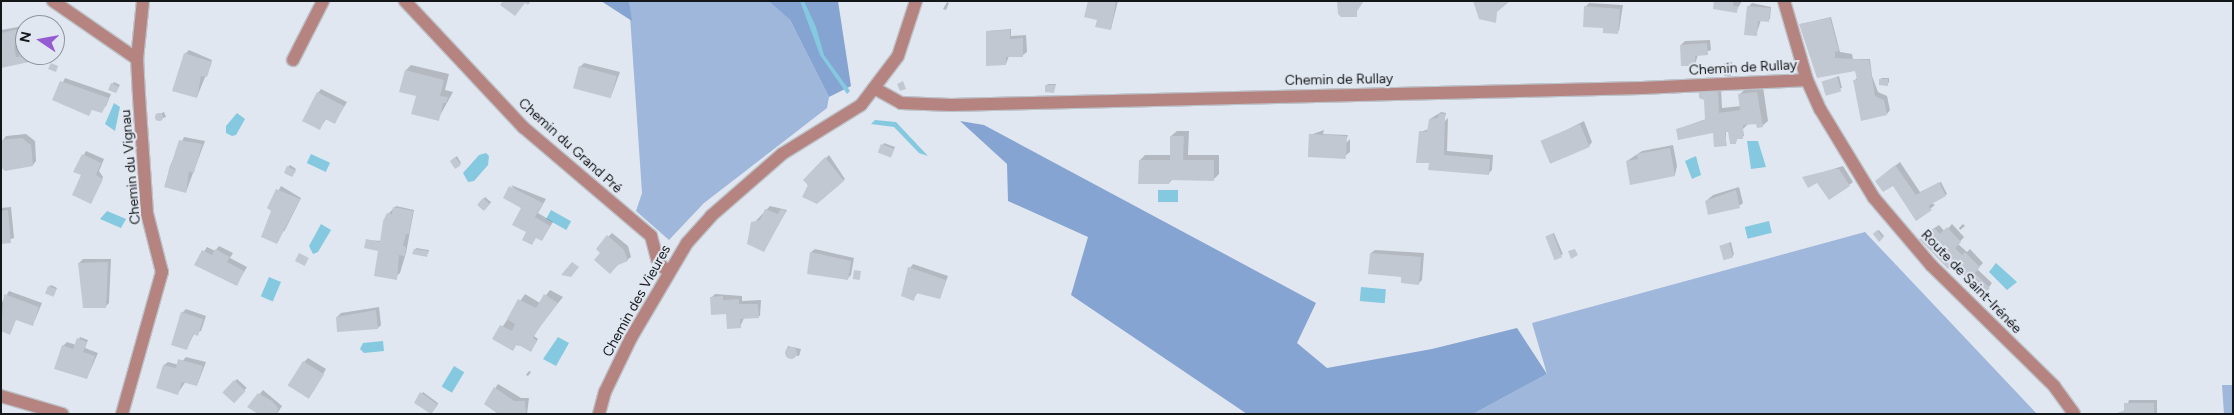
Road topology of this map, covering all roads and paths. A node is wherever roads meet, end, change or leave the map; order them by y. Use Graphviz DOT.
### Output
graph roads {
  1 [pos="53,1"];
  2 [pos="144,1"];
  3 [pos="323,1"];
  4 [pos="405,1"];
  5 [pos="916,1"];
  6 [pos="1784,1"];
  7 [pos="137,59"];
  8 [pos="293,60"];
  9 [pos="1807,80"];
  10 [pos="874,88"];
  11 [pos="668,271"];
  12 [pos="1,396"];
  13 [pos="40,412"];
  14 [pos="62,414"];
  15 [pos="122,414"];
  16 [pos="599,414"];
  17 [pos="2074,414"];
  1 -- 7 [label="street"];
  2 -- 7 [label="street, Chemin du Vignau"];
  3 -- 8 [label="street"];
  4 -- 11 [label="street, Chemin du Grand Pré"];
  5 -- 10 [label="street, Chemin des Vieures"];
  6 -- 9 [label="street, Route de Saint-Irénée"];
  7 -- 15 [label="street, Chemin du Vignau"];
  9 -- 10 [label="street, Chemin de Rullay"];
  9 -- 17 [label="street, Route de Saint-Irénée"];
  10 -- 11 [label="street, Chemin des Vieures"];
  11 -- 16 [label="street, Chemin des Vieures"];
  12 -- 13 [label="street"];
  13 -- 14 [label="street"];
}
